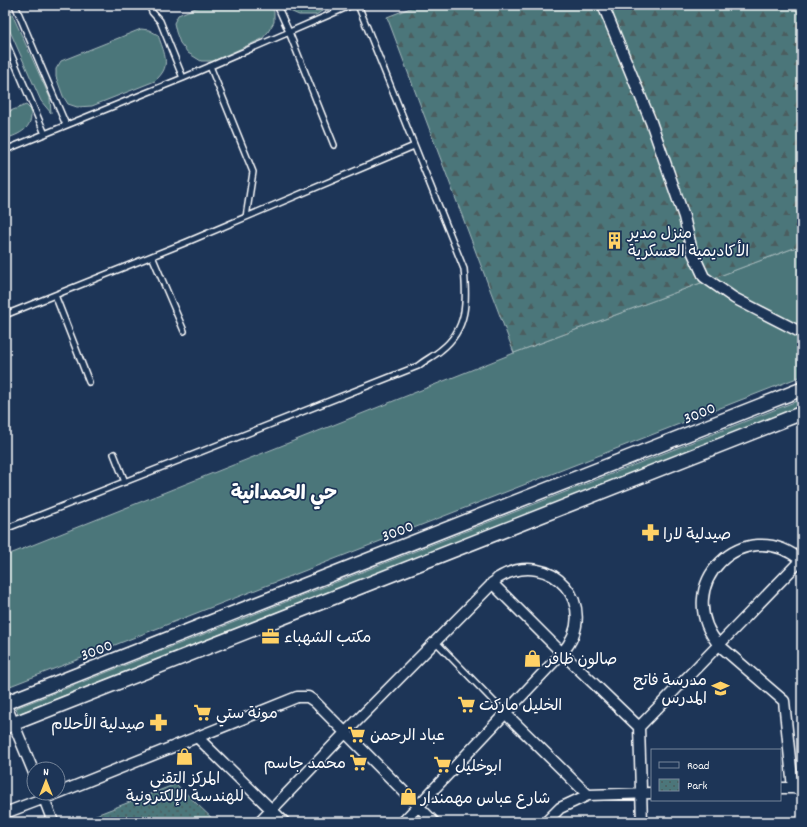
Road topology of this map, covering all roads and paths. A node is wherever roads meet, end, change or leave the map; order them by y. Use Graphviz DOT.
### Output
graph roads {
  1 [pos="15,5"];
  2 [pos="149,5"];
  3 [pos="277,5"];
  4 [pos="352,5"];
  5 [pos="358,5"];
  6 [pos="603,5"];
  7 [pos="289,32"];
  8 [pos="5,40"];
  9 [pos="210,66"];
  10 [pos="183,78"];
  11 [pos="66,125"];
  12 [pos="45,134"];
  13 [pos="334,145"];
  14 [pos="414,146"];
  15 [pos="5,150"];
  16 [pos="246,217"];
  17 [pos="152,256"];
  18 [pos="55,295"];
  19 [pos="5,315"];
  20 [pos="184,331"];
  21 [pos="802,333"];
  22 [pos="89,382"];
  23 [pos="802,389"];
  24 [pos="802,413"];
  25 [pos="114,454"];
  26 [pos="125,482"];
  27 [pos="5,529"];
  28 [pos="802,560"];
  29 [pos="492,584"];
  30 [pos="435,641"];
  31 [pos="719,645"];
  32 [pos="562,653"];
  33 [pos="5,703"];
  34 [pos="505,713"];
  35 [pos="9,726"];
  36 [pos="640,727"];
  37 [pos="345,733"];
  38 [pos="197,737"];
  39 [pos="28,761"];
  40 [pos="781,788"];
  41 [pos="797,789"];
  42 [pos="66,790"];
  43 [pos="641,793"];
  44 [pos="651,793"];
  45 [pos="588,795"];
  46 [pos="32,801"];
  47 [pos="45,801"];
  48 [pos="418,806"];
  49 [pos="271,810"];
  50 [pos="5,813"];
  51 [pos="53,822"];
  52 [pos="260,822"];
  53 [pos="284,822"];
  54 [pos="403,822"];
  55 [pos="434,822"];
  56 [pos="546,822"];
  57 [pos="642,822"];
  1 -- 11 [label="lane"];
  2 -- 10 [label="lane"];
  3 -- 7 [label="lane"];
  4 -- 7 [label="lane"];
  5 -- 14 [label="lane"];
  6 -- 21 [label="street"];
  7 -- 9 [label="lane"];
  7 -- 13 [label="lane"];
  8 -- 12 [label="lane"];
  9 -- 10 [label="lane"];
  9 -- 16 [label="lane"];
  10 -- 11 [label="lane"];
  11 -- 12 [label="lane"];
  12 -- 15 [label="lane"];
  14 -- 16 [label="lane"];
  14 -- 26 [label="lane"];
  16 -- 17 [label="lane"];
  17 -- 18 [label="lane"];
  17 -- 20 [label="lane"];
  18 -- 19 [label="lane"];
  18 -- 22 [label="lane"];
  23 -- 33 [label="street, 3000"];
  24 -- 35 [label="street"];
  25 -- 26 [label="lane"];
  26 -- 27 [label="lane"];
  28 -- 31 [label="street"];
  28 -- 31 [label="street"];
  29 -- 30 [label="street"];
  29 -- 32 [label="street"];
  29 -- 32 [label="street"];
  30 -- 34 [label="lane"];
  30 -- 37 [label="street"];
  31 -- 36 [label="street"];
  31 -- 41 [label="street"];
  32 -- 34 [label="street"];
  32 -- 36 [label="street"];
  33 -- 35 [label="street"];
  34 -- 45 [label="street"];
  34 -- 48 [label="street"];
  35 -- 39 [label="street"];
  36 -- 43 [label="street"];
  37 -- 38 [label="street"];
  37 -- 48 [label="street"];
  37 -- 49 [label="street"];
  38 -- 42 [label="street"];
  38 -- 49 [label="street"];
  40 -- 41 [label="street"];
  43 -- 44 [label="street"];
  43 -- 45 [label="street"];
  43 -- 57 [label="street"];
  45 -- 56 [label="street"];
  46 -- 50 [label="street"];
  47 -- 51 [label="street"];
  48 -- 54 [label="street"];
  48 -- 55 [label="street"];
  49 -- 52 [label="street"];
  49 -- 53 [label="street"];
}
